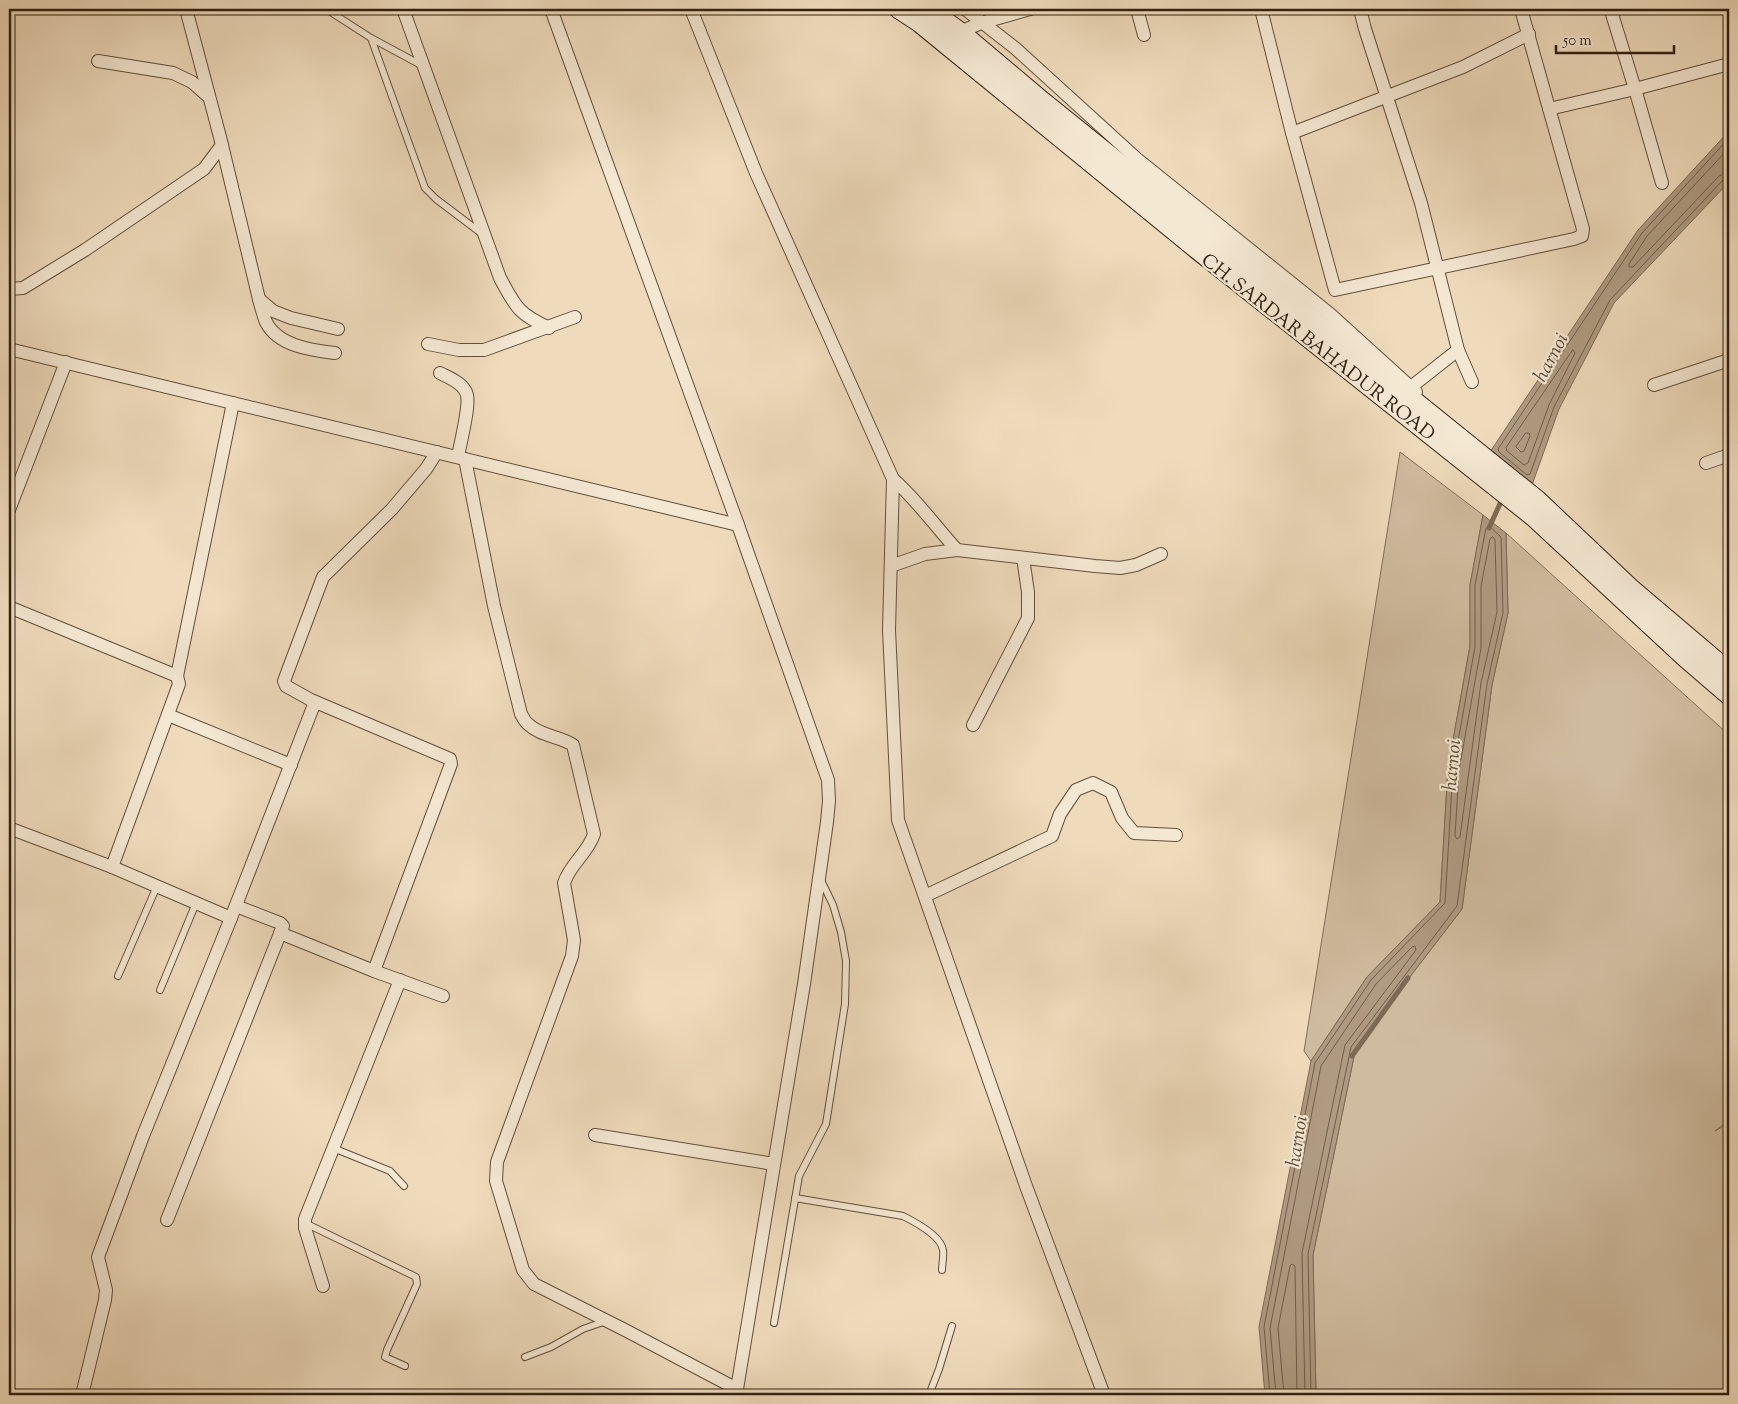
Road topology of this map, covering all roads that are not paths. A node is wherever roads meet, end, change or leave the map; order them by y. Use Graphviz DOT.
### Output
graph roads {
  1 [pos="186,9"];
  2 [pos="326,9"];
  3 [pos="403,9"];
  4 [pos="551,9"];
  5 [pos="691,9"];
  6 [pos="899,9"];
  7 [pos="928,9"];
  8 [pos="965,9"];
  9 [pos="1030,9"];
  10 [pos="1137,9"];
  11 [pos="1261,9"];
  12 [pos="1360,9"];
  13 [pos="1521,9"];
  14 [pos="1617,9"];
  15 [pos="982,23"];
  16 [pos="960,32"];
  17 [pos="1529,34"];
  18 [pos="1144,35"];
  19 [pos="371,38"];
  20 [pos="98,61"];
  21 [pos="1729,64"];
  22 [pos="424,66"];
  23 [pos="1635,89"];
  24 [pos="1387,96"];
  25 [pos="209,98"];
  26 [pos="1549,108"];
  27 [pos="1292,132"];
  28 [pos="222,145"];
  29 [pos="1662,182"];
  30 [pos="484,235"];
  31 [pos="1438,269"];
  32 [pos="9,289"];
  33 [pos="1335,290"];
  34 [pos="259,299"];
  35 [pos="1330,314"];
  36 [pos="576,317"];
  37 [pos="549,328"];
  38 [pos="338,329"];
  39 [pos="428,344"];
  40 [pos="9,349"];
  41 [pos="1458,350"];
  42 [pos="335,353"];
  43 [pos="1729,360"];
  44 [pos="66,362"];
  45 [pos="440,373"];
  46 [pos="1472,382"];
  47 [pos="1654,385"];
  48 [pos="1411,387"];
  49 [pos="233,403"];
  50 [pos="1469,444"];
  51 [pos="437,452"];
  52 [pos="1729,455"];
  53 [pos="462,458"];
  54 [pos="1706,463"];
  55 [pos="1483,467"];
  56 [pos="893,479"];
  57 [pos="1536,508"];
  58 [pos="9,510"];
  59 [pos="738,525"];
  60 [pos="957,550"];
  61 [pos="1161,554"];
  62 [pos="1022,558"];
  63 [pos="891,566"];
  64 [pos="9,607"];
  65 [pos="1729,672"];
  66 [pos="178,676"];
  67 [pos="1729,695"];
  68 [pos="315,702"];
  69 [pos="168,715"];
  70 [pos="973,725"];
  71 [pos="291,765"];
  72 [pos="9,828"];
  73 [pos="1176,835"];
  74 [pos="112,868"];
  75 [pos="819,877"];
  76 [pos="157,886"];
  77 [pos="925,896"];
  78 [pos="196,903"];
  79 [pos="234,912"];
  80 [pos="280,933"];
  81 [pos="374,971"];
  82 [pos="118,976"];
  83 [pos="400,980"];
  84 [pos="160,990"];
  85 [pos="443,996"];
  86 [pos="594,1135"];
  87 [pos="333,1148"];
  88 [pos="774,1164"];
  89 [pos="404,1186"];
  90 [pos="795,1198"];
  91 [pos="167,1220"];
  92 [pos="305,1222"];
  93 [pos="942,1270"];
  94 [pos="323,1286"];
  95 [pos="607,1321"];
  96 [pos="774,1323"];
  97 [pos="952,1326"];
  98 [pos="525,1357"];
  99 [pos="405,1366"];
  100 [pos="736,1392"];
  101 [pos="82,1395"];
  102 [pos="929,1395"];
  103 [pos="1104,1395"];
  1 -- 25 [label="street"];
  2 -- 19 [label="lane"];
  3 -- 22 [label="street"];
  4 -- 59 [label="street"];
  5 -- 56 [label="street"];
  6 -- 55 [label="main road, CH. SARDAR BAHADUR ROAD"];
  7 -- 16 [label="main road, CH. SARDAR BAHADUR ROAD"];
  8 -- 15 [label="street"];
  9 -- 15 [label="street"];
  10 -- 18 [label="street"];
  11 -- 27 [label="street"];
  12 -- 24 [label="street"];
  13 -- 17 [label="street"];
  14 -- 23 [label="street"];
  15 -- 16 [label="street"];
  15 -- 35 [label="street"];
  16 -- 50 [label="main road, CH. SARDAR BAHADUR ROAD"];
  17 -- 24 [label="street"];
  17 -- 26 [label="street"];
  19 -- 22 [label="lane"];
  19 -- 30 [label="lane"];
  20 -- 25 [label="street"];
  21 -- 23 [label="street"];
  22 -- 30 [label="street"];
  23 -- 26 [label="street"];
  23 -- 29 [label="street"];
  24 -- 27 [label="street"];
  24 -- 31 [label="street"];
  25 -- 28 [label="street"];
  26 -- 31 [label="street"];
  27 -- 33 [label="street"];
  28 -- 32 [label="street"];
  28 -- 34 [label="street"];
  30 -- 37 [label="street"];
  31 -- 33 [label="street"];
  31 -- 41 [label="street"];
  33 -- 35 [label="street"];
  34 -- 38 [label="street"];
  34 -- 42 [label="street"];
  35 -- 48 [label="street"];
  36 -- 37 [label="street"];
  37 -- 39 [label="street"];
  40 -- 44 [label="street"];
  41 -- 46 [label="street"];
  41 -- 48 [label="street"];
  43 -- 47 [label="street"];
  44 -- 49 [label="street"];
  44 -- 58 [label="street"];
  45 -- 53 [label="street"];
  48 -- 50 [label="street"];
  49 -- 51 [label="street"];
  49 -- 66 [label="street"];
  50 -- 55 [label="main road, CH. SARDAR BAHADUR ROAD"];
  51 -- 53 [label="street"];
  51 -- 68 [label="street"];
  52 -- 54 [label="street"];
  53 -- 59 [label="street"];
  53 -- 95 [label="street"];
  55 -- 57 [label="main road, CH. SARDAR BAHADUR ROAD"];
  56 -- 60 [label="street"];
  56 -- 63 [label="street"];
  57 -- 65 [label="main road, CH. SARDAR BAHADUR ROAD"];
  57 -- 67 [label="main road, CH. SARDAR BAHADUR ROAD"];
  59 -- 75 [label="street"];
  60 -- 62 [label="street"];
  60 -- 63 [label="street"];
  61 -- 62 [label="street"];
  62 -- 70 [label="street"];
  63 -- 77 [label="street"];
  64 -- 66 [label="street"];
  66 -- 69 [label="street"];
  68 -- 71 [label="street"];
  68 -- 81 [label="street"];
  69 -- 71 [label="street"];
  69 -- 74 [label="street"];
  71 -- 79 [label="street"];
  72 -- 74 [label="street"];
  73 -- 77 [label="street"];
  74 -- 76 [label="street"];
  75 -- 88 [label="street"];
  75 -- 90 [label="lane"];
  76 -- 78 [label="street"];
  76 -- 82 [label="lane"];
  77 -- 103 [label="street"];
  78 -- 79 [label="street"];
  78 -- 84 [label="lane"];
  79 -- 80 [label="street"];
  79 -- 101 [label="street"];
  80 -- 81 [label="street"];
  80 -- 91 [label="street"];
  81 -- 83 [label="street"];
  83 -- 85 [label="street"];
  83 -- 87 [label="street"];
  86 -- 88 [label="street"];
  87 -- 89 [label="lane"];
  87 -- 92 [label="street"];
  88 -- 100 [label="street"];
  90 -- 93 [label="lane"];
  90 -- 96 [label="lane"];
  92 -- 94 [label="street"];
  92 -- 99 [label="lane"];
  95 -- 98 [label="lane"];
  95 -- 100 [label="street"];
  97 -- 102 [label="lane"];
}
